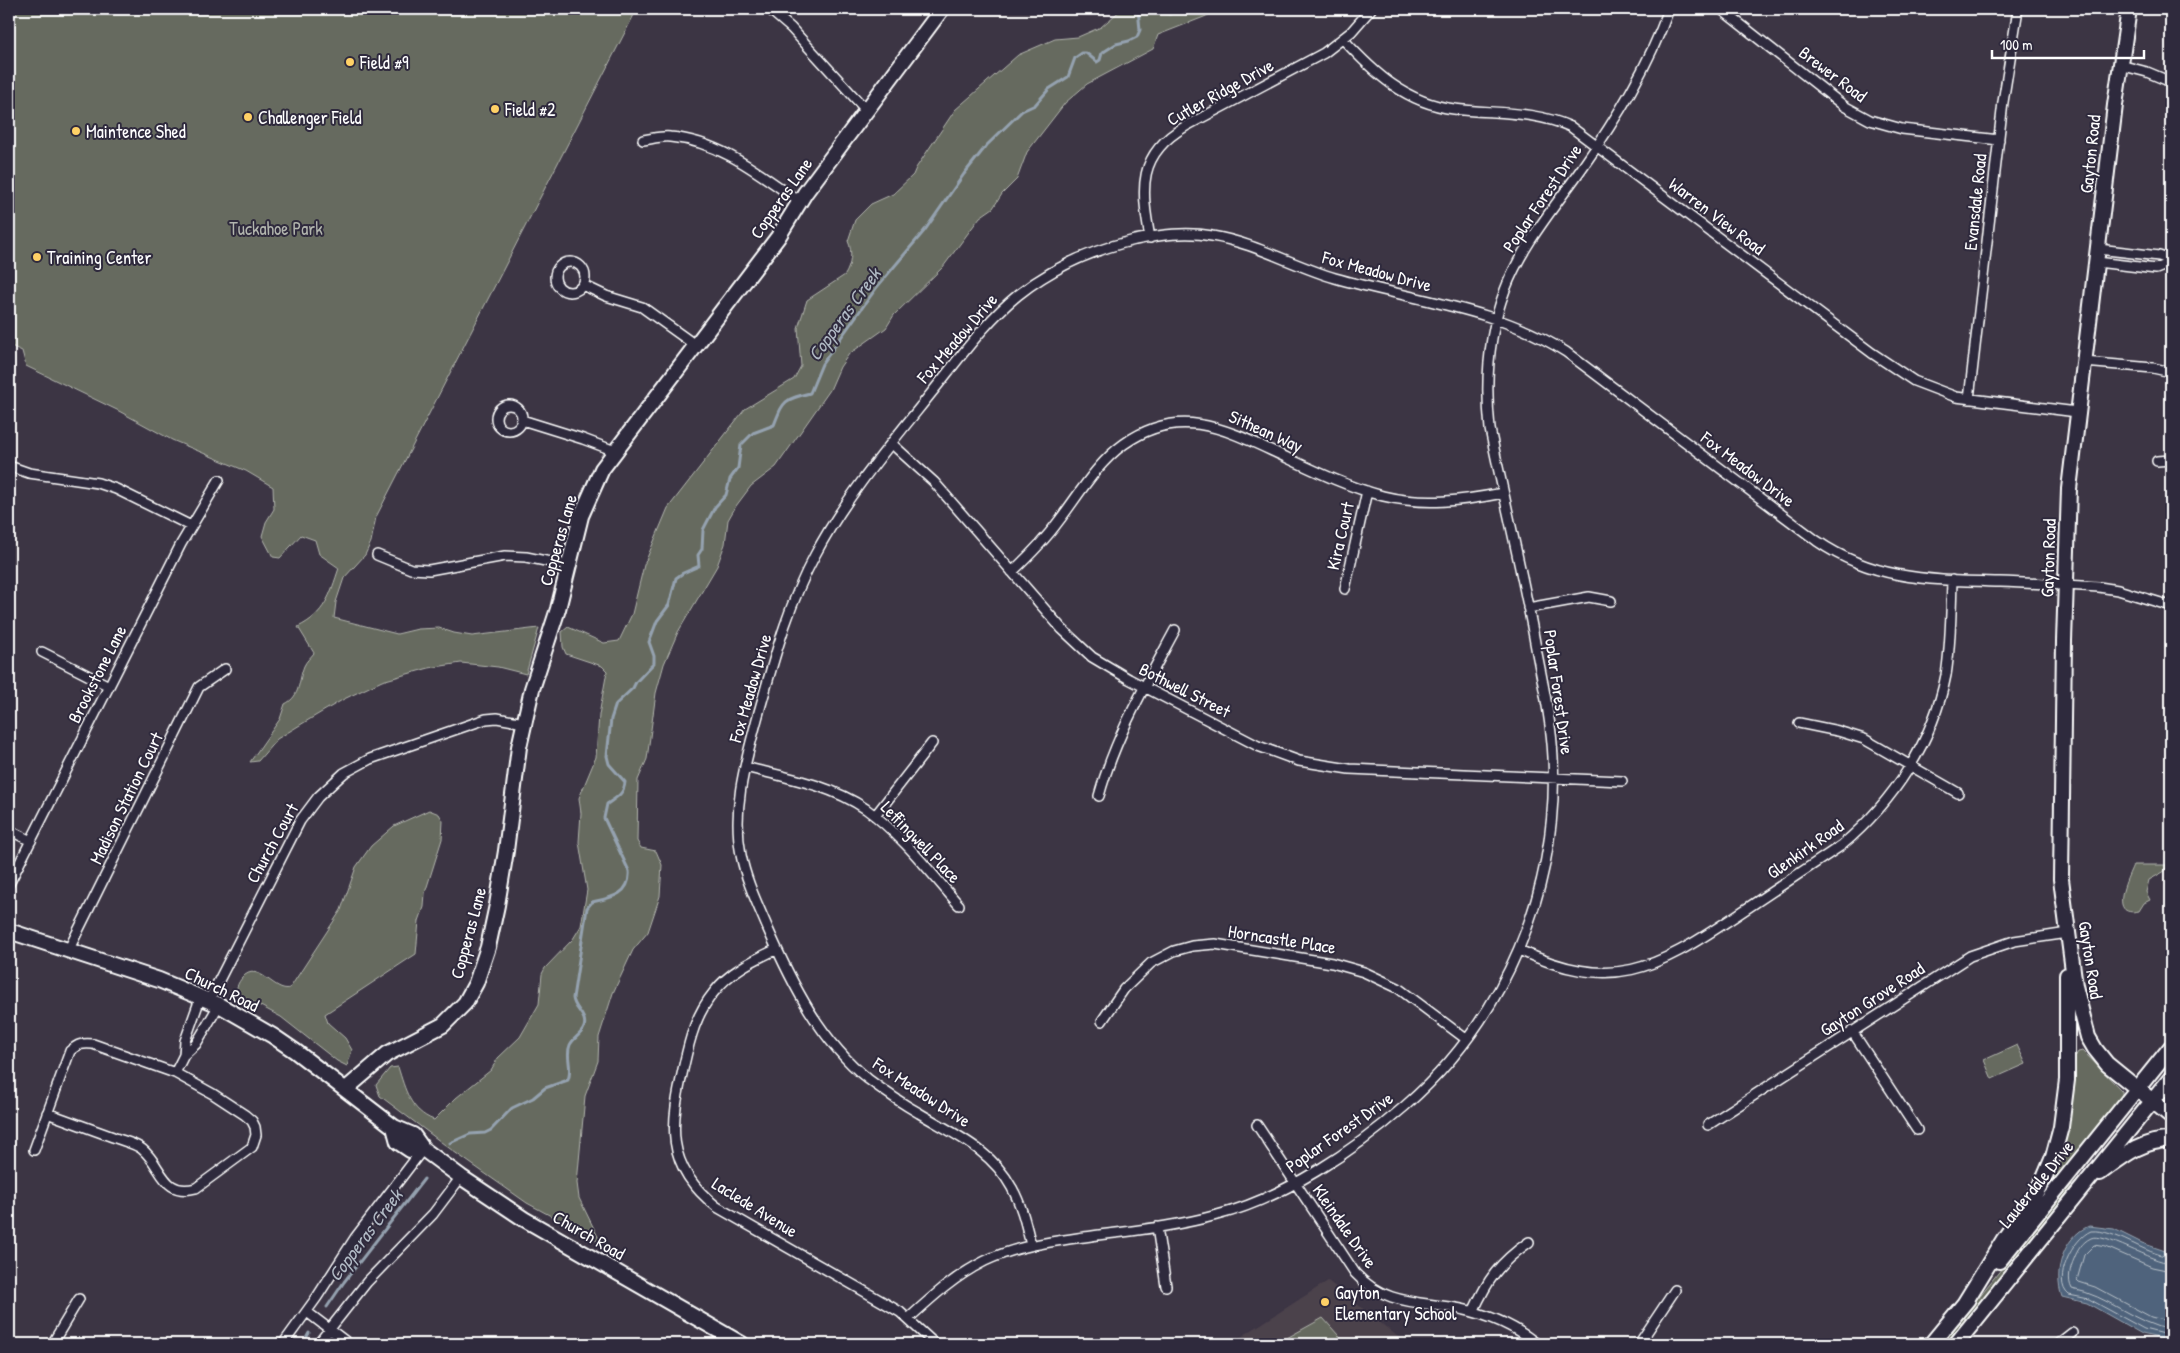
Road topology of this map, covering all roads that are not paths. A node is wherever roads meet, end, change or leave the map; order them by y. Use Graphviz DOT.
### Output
graph roads {
  1 [pos="769,9"];
  2 [pos="942,9"];
  3 [pos="1371,9"];
  4 [pos="1669,9"];
  5 [pos="1721,9"];
  6 [pos="2018,9"];
  7 [pos="2129,9"];
  8 [pos="1343,39"];
  9 [pos="2120,65"];
  10 [pos="2171,82"];
  11 [pos="866,110"];
  12 [pos="643,140"];
  13 [pos="1999,140"];
  14 [pos="1598,146"];
  15 [pos="800,202"];
  16 [pos="1150,238"];
  17 [pos="2097,255"];
  18 [pos="2171,261"];
  19 [pos="583,285"];
  20 [pos="1496,320"];
  21 [pos="695,345"];
  22 [pos="2084,362"];
  23 [pos="2171,372"];
  24 [pos="1969,399"];
  25 [pos="2078,412"];
  26 [pos="522,420"];
  27 [pos="892,444"];
  28 [pos="614,451"];
  29 [pos="2171,460"];
  30 [pos="2156,462"];
  31 [pos="9,466"];
  32 [pos="219,480"];
  33 [pos="1367,491"];
  34 [pos="1503,493"];
  35 [pos="191,526"];
  36 [pos="377,556"];
  37 [pos="570,566"];
  38 [pos="1012,572"];
  39 [pos="1952,580"];
  40 [pos="2066,585"];
  41 [pos="1345,589"];
  42 [pos="1612,601"];
  43 [pos="2171,606"];
  44 [pos="1528,608"];
  45 [pos="1174,630"];
  46 [pos="42,652"];
  47 [pos="225,669"];
  48 [pos="108,686"];
  49 [pos="1145,687"];
  50 [pos="524,723"];
  51 [pos="1799,723"];
  52 [pos="932,743"];
  53 [pos="1910,764"];
  54 [pos="745,766"];
  55 [pos="1553,778"];
  56 [pos="1622,781"];
  57 [pos="1958,793"];
  58 [pos="1099,796"];
  59 [pos="875,816"];
  60 [pos="9,830"];
  61 [pos="31,841"];
  62 [pos="9,884"];
  63 [pos="959,904"];
  64 [pos="9,931"];
  65 [pos="2068,933"];
  66 [pos="2069,947"];
  67 [pos="777,949"];
  68 [pos="1519,950"];
  69 [pos="68,951"];
  70 [pos="210,1001"];
  71 [pos="1102,1021"];
  72 [pos="1852,1032"];
  73 [pos="1466,1039"];
  74 [pos="2171,1047"];
  75 [pos="184,1055"];
  76 [pos="175,1073"];
  77 [pos="2171,1078"];
  78 [pos="346,1089"];
  79 [pos="2137,1089"];
  80 [pos="2153,1101"];
  81 [pos="47,1113"];
  82 [pos="2171,1116"];
  83 [pos="1257,1125"];
  84 [pos="1708,1125"];
  85 [pos="1917,1130"];
  86 [pos="2171,1140"];
  87 [pos="423,1149"];
  88 [pos="34,1150"];
  89 [pos="461,1177"];
  90 [pos="1295,1183"];
  91 [pos="2086,1183"];
  92 [pos="1157,1227"];
  93 [pos="1529,1242"];
  94 [pos="1031,1245"];
  95 [pos="1166,1286"];
  96 [pos="1675,1290"];
  97 [pos="79,1299"];
  98 [pos="1964,1304"];
  99 [pos="307,1312"];
  100 [pos="1473,1312"];
  101 [pos="908,1320"];
  102 [pos="330,1330"];
  103 [pos="2072,1333"];
  104 [pos="52,1344"];
  105 [pos="283,1344"];
  106 [pos="318,1344"];
  107 [pos="348,1344"];
  108 [pos="742,1344"];
  109 [pos="935,1344"];
  110 [pos="1537,1344"];
  111 [pos="1639,1344"];
  112 [pos="1932,1344"];
  113 [pos="1956,1344"];
  114 [pos="2058,1344"];
  1 -- 11 [label="street"];
  2 -- 11 [label="street, Copperas Lane"];
  3 -- 8 [label="street, Cutler Ridge Drive"];
  4 -- 14 [label="street, Poplar Forest Drive"];
  5 -- 13 [label="street, Brewer Road"];
  6 -- 13 [label="street, Evansdale Road"];
  7 -- 9 [label="street, Gayton Road"];
  8 -- 14 [label="street, Warren View Road"];
  8 -- 16 [label="street, Cutler Ridge Drive"];
  9 -- 10 [label="street"];
  9 -- 17 [label="street, Gayton Road"];
  11 -- 15 [label="street, Copperas Lane"];
  12 -- 15 [label="street"];
  13 -- 24 [label="street, Evansdale Road"];
  14 -- 20 [label="street, Poplar Forest Drive"];
  14 -- 24 [label="street, Warren View Road"];
  15 -- 21 [label="street, Copperas Lane"];
  16 -- 20 [label="street, Fox Meadow Drive"];
  16 -- 27 [label="street, Fox Meadow Drive"];
  17 -- 18 [label="street"];
  17 -- 22 [label="street, Gayton Road"];
  19 -- 21 [label="street"];
  20 -- 34 [label="street, Poplar Forest Drive"];
  20 -- 39 [label="street, Fox Meadow Drive"];
  21 -- 28 [label="street, Copperas Lane"];
  22 -- 23 [label="street"];
  22 -- 25 [label="street, Gayton Road"];
  24 -- 25 [label="street, Warren View Road"];
  25 -- 40 [label="street, Gayton Road"];
  26 -- 28 [label="street"];
  27 -- 38 [label="street, Bothwell Street"];
  27 -- 54 [label="street, Fox Meadow Drive"];
  28 -- 37 [label="street, Copperas Lane"];
  29 -- 30 [label="street"];
  31 -- 35 [label="street"];
  32 -- 35 [label="street, Brookstone Lane"];
  33 -- 34 [label="street, Sithean Way"];
  33 -- 38 [label="street, Sithean Way"];
  33 -- 41 [label="street, Kira Court"];
  34 -- 44 [label="street, Poplar Forest Drive"];
  35 -- 48 [label="street, Brookstone Lane"];
  36 -- 37 [label="street"];
  37 -- 50 [label="street, Copperas Lane"];
  38 -- 49 [label="street, Bothwell Street"];
  39 -- 40 [label="street, Fox Meadow Drive"];
  39 -- 53 [label="street, Glenkirk Road"];
  40 -- 43 [label="street, Fox Meadow Drive"];
  40 -- 65 [label="street, Gayton Road"];
  42 -- 44 [label="street"];
  44 -- 55 [label="street, Poplar Forest Drive"];
  45 -- 49 [label="street"];
  46 -- 48 [label="street"];
  47 -- 69 [label="street, Madison Station Court"];
  48 -- 61 [label="street, Brookstone Lane"];
  49 -- 55 [label="street, Bothwell Street"];
  49 -- 58 [label="street"];
  50 -- 70 [label="street, Church Court"];
  50 -- 78 [label="street, Copperas Lane"];
  51 -- 53 [label="street"];
  52 -- 59 [label="street"];
  53 -- 57 [label="street"];
  53 -- 68 [label="street, Glenkirk Road"];
  54 -- 59 [label="street, Leffingwell Place"];
  54 -- 67 [label="street, Fox Meadow Drive"];
  55 -- 56 [label="street, Bothwell Street"];
  55 -- 68 [label="street, Poplar Forest Drive"];
  59 -- 63 [label="street, Leffingwell Place"];
  60 -- 61 [label="street"];
  61 -- 62 [label="street, Brookstone Lane"];
  64 -- 69 [label="street, Church Road"];
  65 -- 66 [label="street, Gayton Road"];
  65 -- 72 [label="street, Gayton Grove Road"];
  66 -- 79 [label="street, Gayton Road"];
  66 -- 98 [label="street"];
  67 -- 94 [label="street, Fox Meadow Drive"];
  67 -- 101 [label="street, Laclede Avenue"];
  68 -- 73 [label="street, Poplar Forest Drive"];
  69 -- 70 [label="street, Church Road"];
  70 -- 75 [label="street"];
  70 -- 75 [label="street"];
  70 -- 78 [label="street, Church Road"];
  71 -- 73 [label="street, Horncastle Place"];
  72 -- 84 [label="street, Gayton Grove Road"];
  72 -- 85 [label="street"];
  73 -- 90 [label="street, Poplar Forest Drive"];
  74 -- 79 [label="street, Lauderdale Drive"];
  75 -- 76 [label="street"];
  76 -- 81 [label="street"];
  76 -- 81 [label="street"];
  77 -- 80 [label="street"];
  78 -- 87 [label="street, Church Road"];
  79 -- 80 [label="street, Gayton Road"];
  79 -- 98 [label="street, Lauderdale Drive"];
  80 -- 82 [label="street, Gayton Road"];
  80 -- 91 [label="street"];
  81 -- 88 [label="street"];
  83 -- 90 [label="street, Kleindale Drive"];
  86 -- 91 [label="street"];
  87 -- 89 [label="street, Church Road"];
  87 -- 99 [label="street"];
  89 -- 102 [label="street"];
  89 -- 108 [label="street, Church Road"];
  90 -- 92 [label="street, Poplar Forest Drive"];
  90 -- 100 [label="street, Kleindale Drive"];
  91 -- 113 [label="street"];
  92 -- 94 [label="street, Poplar Forest Drive"];
  92 -- 95 [label="street"];
  93 -- 100 [label="street"];
  94 -- 101 [label="street, Poplar Forest Drive"];
  96 -- 111 [label="street"];
  97 -- 104 [label="street"];
  98 -- 112 [label="street, Lauderdale Drive"];
  99 -- 102 [label="street"];
  99 -- 105 [label="street"];
  100 -- 110 [label="street, Kleindale Drive"];
  101 -- 109 [label="street, Laclede Avenue"];
  102 -- 106 [label="street"];
  102 -- 107 [label="street"];
  103 -- 114 [label="street"];
}
